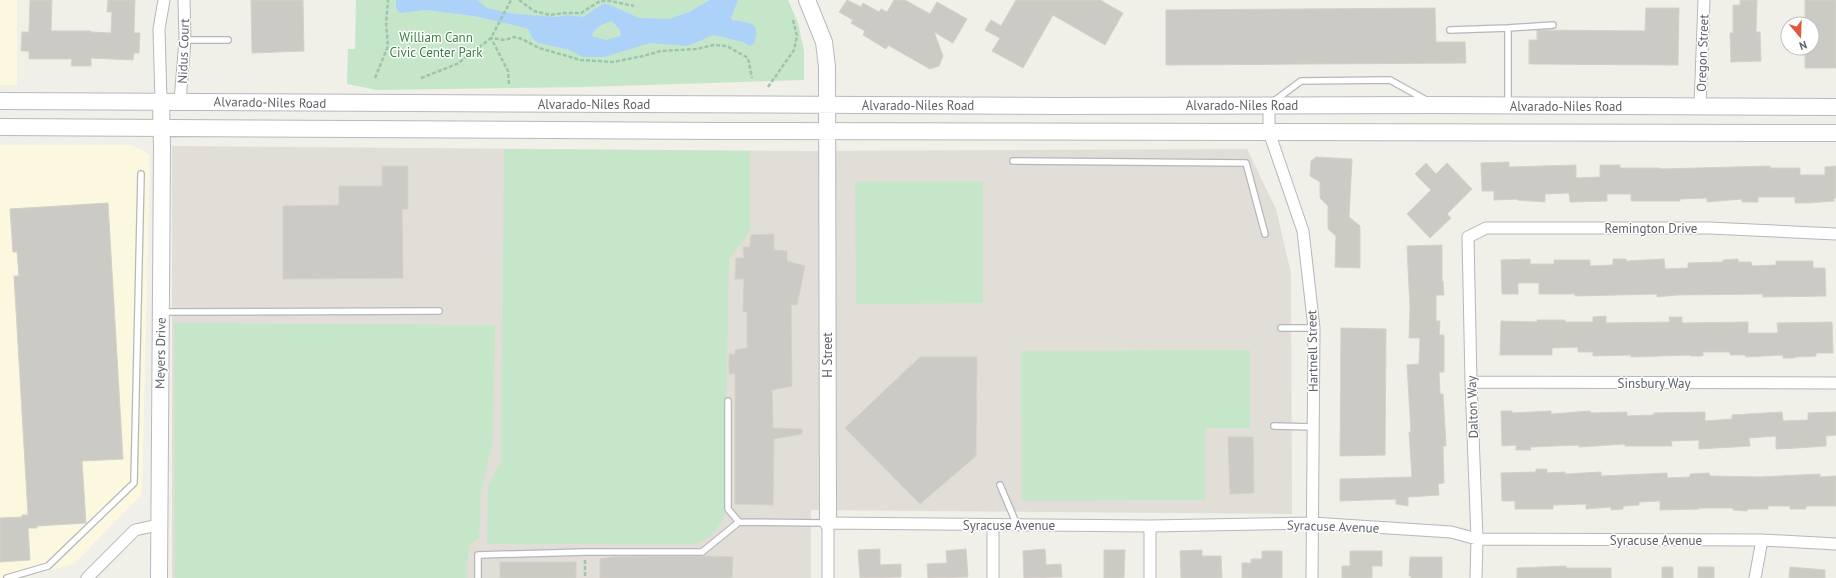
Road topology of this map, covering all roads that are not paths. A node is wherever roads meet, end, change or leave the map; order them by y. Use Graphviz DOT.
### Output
graph roads {
  1 [pos="164,0"];
  2 [pos="184,0"];
  3 [pos="807,0"];
  4 [pos="1704,0"];
  5 [pos="1553,25"];
  6 [pos="1508,28"];
  7 [pos="1450,30"];
  8 [pos="185,40"];
  9 [pos="228,40"];
  10 [pos="0,101"];
  11 [pos="161,101"];
  12 [pos="180,101"];
  13 [pos="828,104"];
  14 [pos="1269,105"];
  15 [pos="1435,105"];
  16 [pos="1508,105"];
  17 [pos="1700,106"];
  18 [pos="1836,107"];
  19 [pos="0,127"];
  20 [pos="162,128"];
  21 [pos="828,131"];
  22 [pos="1269,132"];
  23 [pos="1836,133"];
  24 [pos="1013,161"];
  25 [pos="141,174"];
  26 [pos="1265,234"];
  27 [pos="1836,234"];
  28 [pos="1468,237"];
  29 [pos="161,312"];
  30 [pos="439,312"];
  31 [pos="1281,328"];
  32 [pos="1314,328"];
  33 [pos="1471,382"];
  34 [pos="1836,383"];
  35 [pos="728,401"];
  36 [pos="1274,426"];
  37 [pos="1313,427"];
  38 [pos="1000,485"];
  39 [pos="739,522"];
  40 [pos="828,523"];
  41 [pos="1312,524"];
  42 [pos="158,525"];
  43 [pos="993,525"];
  44 [pos="1017,525"];
  45 [pos="1150,526"];
  46 [pos="1477,539"];
  47 [pos="1762,540"];
  48 [pos="1836,544"];
  49 [pos="7,578"];
  50 [pos="87,578"];
  51 [pos="159,578"];
  52 [pos="478,578"];
  53 [pos="828,578"];
  54 [pos="993,578"];
  55 [pos="1150,578"];
  56 [pos="1312,578"];
  57 [pos="1476,578"];
  58 [pos="1755,578"];
  1 -- 11 [label="street, Nidus Court"];
  2 -- 8 [label="street, Nidus Court"];
  3 -- 13 [label="main road, H Street"];
  4 -- 17 [label="street, Oregon Street"];
  5 -- 6 [label="lane"];
  6 -- 7 [label="lane"];
  6 -- 16 [label="lane"];
  8 -- 9 [label="lane"];
  8 -- 12 [label="street, Nidus Court"];
  10 -- 11 [label="main road, Alvarado-Niles Road"];
  11 -- 12 [label="main road, Alvarado-Niles Road"];
  11 -- 20 [label="main road, Meyers Drive"];
  12 -- 13 [label="main road, Alvarado-Niles Road"];
  12 -- 20 [label="main road"];
  13 -- 14 [label="main road, Alvarado-Niles Road"];
  13 -- 21 [label="main road, H Street"];
  14 -- 15 [label="main road, Alvarado-Niles Road"];
  14 -- 15 [label="lane"];
  14 -- 22 [label="street, Hartnell Street"];
  15 -- 16 [label="main road, Alvarado-Niles Road"];
  16 -- 17 [label="main road, Alvarado-Niles Road"];
  17 -- 18 [label="main road, Alvarado-Niles Road"];
  19 -- 20 [label="main road, Alvarado-Niles Road"];
  20 -- 21 [label="main road, Alvarado-Niles Road"];
  20 -- 29 [label="main road, Meyers Drive"];
  21 -- 22 [label="main road, Alvarado-Niles Road"];
  21 -- 40 [label="main road, H Street"];
  22 -- 23 [label="main road, Alvarado-Niles Road"];
  22 -- 32 [label="street, Hartnell Street"];
  24 -- 26 [label="lane"];
  25 -- 49 [label="lane"];
  27 -- 28 [label="street, Remington Drive"];
  28 -- 33 [label="street, Dalton Way"];
  29 -- 30 [label="lane"];
  29 -- 42 [label="main road, Meyers Drive"];
  31 -- 32 [label="lane"];
  32 -- 37 [label="street, Hartnell Street"];
  33 -- 34 [label="street, Sinsbury Way"];
  33 -- 46 [label="street, Dalton Way"];
  35 -- 39 [label="lane"];
  36 -- 37 [label="lane"];
  37 -- 41 [label="street, Hartnell Street"];
  38 -- 44 [label="lane"];
  39 -- 40 [label="lane"];
  39 -- 52 [label="lane"];
  40 -- 43 [label="street, Syracuse Avenue"];
  40 -- 53 [label="street, H Street"];
  41 -- 45 [label="street, Syracuse Avenue"];
  41 -- 46 [label="street, Syracuse Avenue"];
  41 -- 56 [label="street, Hartnell Street"];
  42 -- 50 [label="street"];
  42 -- 51 [label="main road, Meyers Drive"];
  43 -- 44 [label="street, Syracuse Avenue"];
  43 -- 54 [label="street"];
  44 -- 45 [label="street, Syracuse Avenue"];
  45 -- 55 [label="street"];
  46 -- 47 [label="street, Syracuse Avenue"];
  46 -- 57 [label="street, Dalton Way"];
  47 -- 48 [label="street, Syracuse Avenue"];
  47 -- 58 [label="street"];
}
